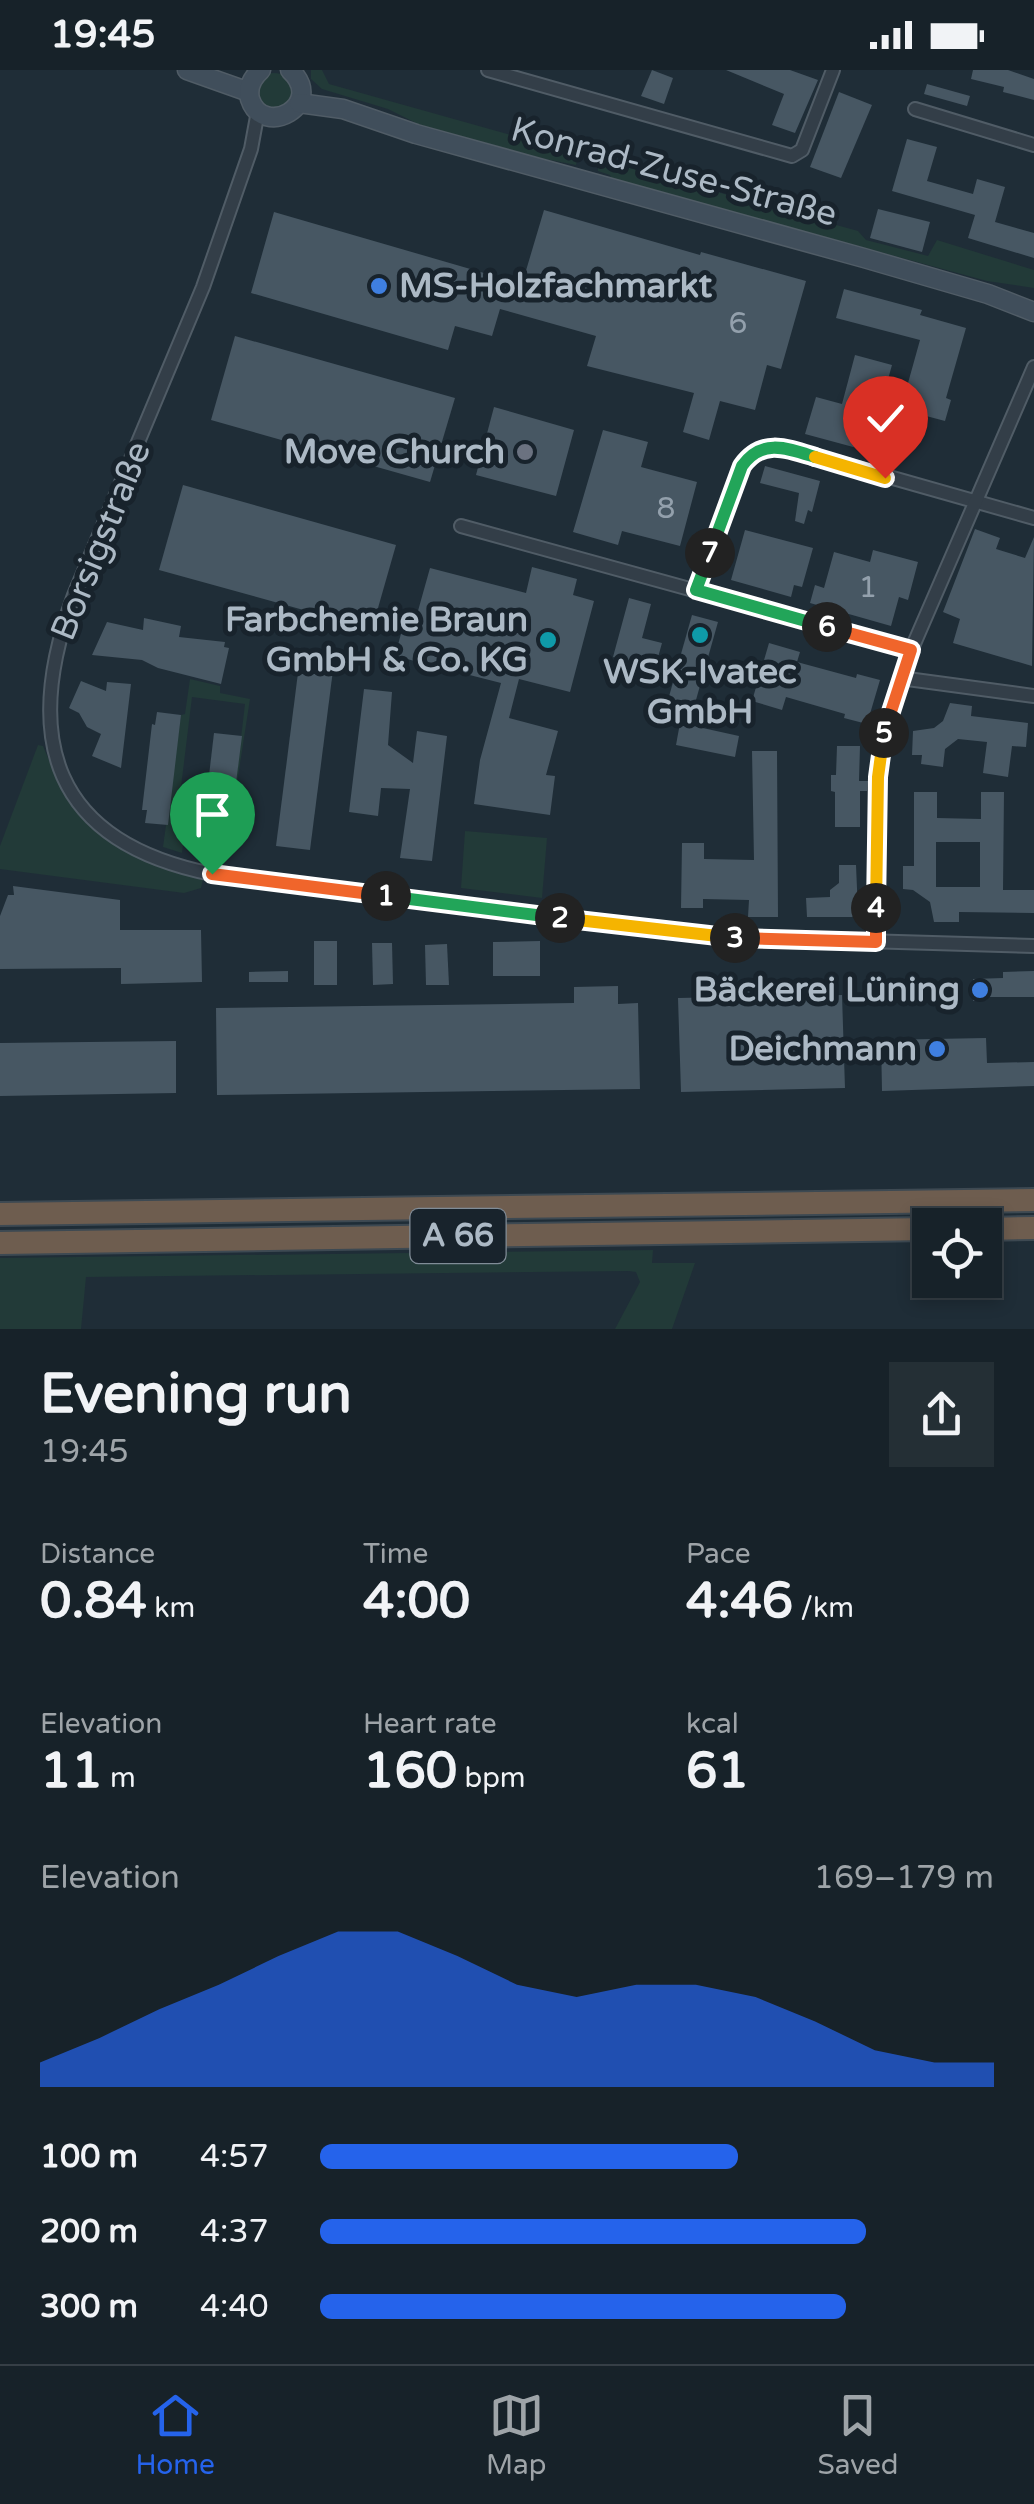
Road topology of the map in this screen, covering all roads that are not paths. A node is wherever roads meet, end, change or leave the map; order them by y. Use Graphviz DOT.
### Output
graph roads {
  1 [pos="187,70"];
  2 [pos="488,70"];
  3 [pos="833,70"];
  4 [pos="254,80"];
  5 [pos="297,82"];
  6 [pos="915,109"];
  7 [pos="264,114"];
  8 [pos="1034,145"];
  9 [pos="988,294"];
  10 [pos="1034,298"];
  11 [pos="1034,312"];
  12 [pos="1033,367"];
  13 [pos="974,502"];
  14 [pos="1034,518"];
  15 [pos="461,526"];
  16 [pos="696,590"];
  17 [pos="911,650"];
  18 [pos="900,678"];
  19 [pos="1034,696"];
  20 [pos="876,942"];
  21 [pos="1034,946"];
  22 [pos="1034,1200"];
  23 [pos="0,1214"];
  24 [pos="1034,1228"];
  25 [pos="912,1229"];
  26 [pos="1002,1229"];
  27 [pos="0,1243"];
  1 -- 4 [label="street"];
  2 -- 3 [label="street"];
  4 -- 7 [label="street"];
  5 -- 7 [label="street"];
  5 -- 9 [label="street, Konrad-Zuse-Straße"];
  6 -- 8 [label="street"];
  7 -- 20 [label="street, Borsigstraße"];
  9 -- 10 [label="street, Konrad-Zuse-Straße"];
  9 -- 11 [label="street, Konrad-Zuse-Straße"];
  12 -- 13 [label="street"];
  13 -- 14 [label="street"];
  13 -- 16 [label="street"];
  13 -- 17 [label="street"];
  15 -- 16 [label="street"];
  16 -- 17 [label="street"];
  17 -- 18 [label="street"];
  18 -- 19 [label="street"];
  18 -- 20 [label="street"];
  20 -- 21 [label="street, Borsigstraße"];
  22 -- 23 [label="highway, A 66"];
  24 -- 26 [label="highway"];
  25 -- 27 [label="highway, A 66"];
}
